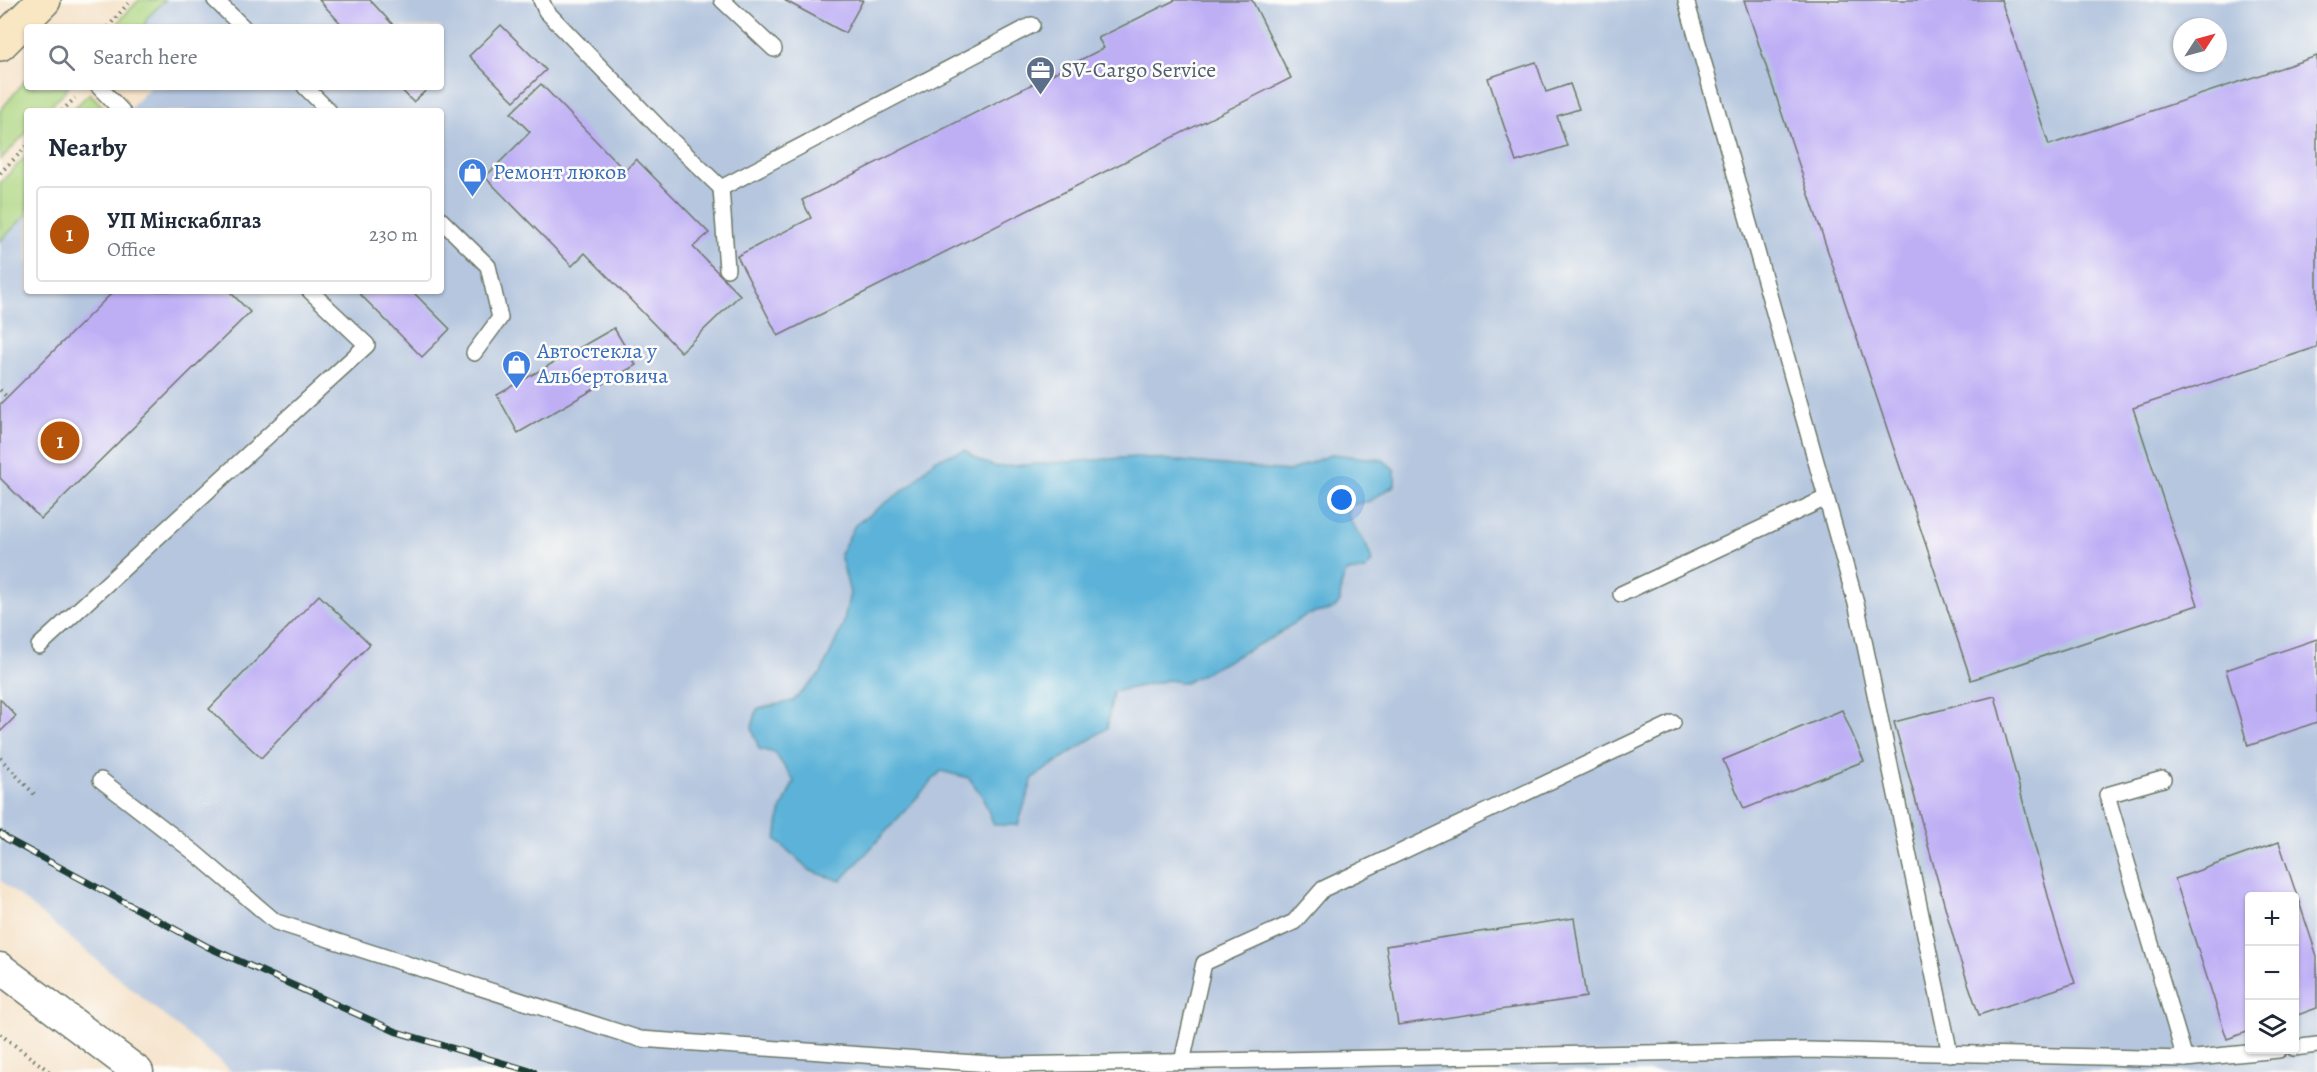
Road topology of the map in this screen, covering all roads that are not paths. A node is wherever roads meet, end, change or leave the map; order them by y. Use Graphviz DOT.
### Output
graph roads {
  1 [pos="215,0"];
  2 [pos="541,0"];
  3 [pos="722,0"];
  4 [pos="1686,0"];
  5 [pos="24,24"];
  6 [pos="240,24"];
  7 [pos="1032,25"];
  8 [pos="0,44"];
  9 [pos="774,49"];
  10 [pos="102,90"];
  11 [pos="308,90"];
  12 [pos="120,108"];
  13 [pos="326,108"];
  14 [pos="722,188"];
  15 [pos="444,223"];
  16 [pos="727,269"];
  17 [pos="313,294"];
  18 [pos="474,353"];
  19 [pos="1826,498"];
  20 [pos="1621,594"];
  21 [pos="39,646"];
  22 [pos="1673,723"];
  23 [pos="2163,779"];
  24 [pos="101,780"];
  25 [pos="0,968"];
  26 [pos="2317,1046"];
  27 [pos="2299,1048"];
  28 [pos="2245,1053"];
  29 [pos="1950,1054"];
  30 [pos="2185,1059"];
  31 [pos="1182,1062"];
  32 [pos="138,1072"];
  1 -- 6 [label="lane"];
  2 -- 14 [label="lane"];
  3 -- 9 [label="lane"];
  4 -- 19 [label="lane"];
  5 -- 8 [label="main road"];
  7 -- 14 [label="lane"];
  10 -- 12 [label="lane"];
  11 -- 13 [label="lane"];
  14 -- 16 [label="lane"];
  15 -- 18 [label="lane"];
  17 -- 21 [label="lane"];
  19 -- 20 [label="lane"];
  19 -- 29 [label="lane"];
  22 -- 31 [label="lane"];
  23 -- 30 [label="lane"];
  24 -- 31 [label="lane"];
  25 -- 32 [label="street"];
  26 -- 27 [label="lane"];
  28 -- 30 [label="lane"];
  29 -- 30 [label="lane"];
  29 -- 31 [label="lane"];
}
